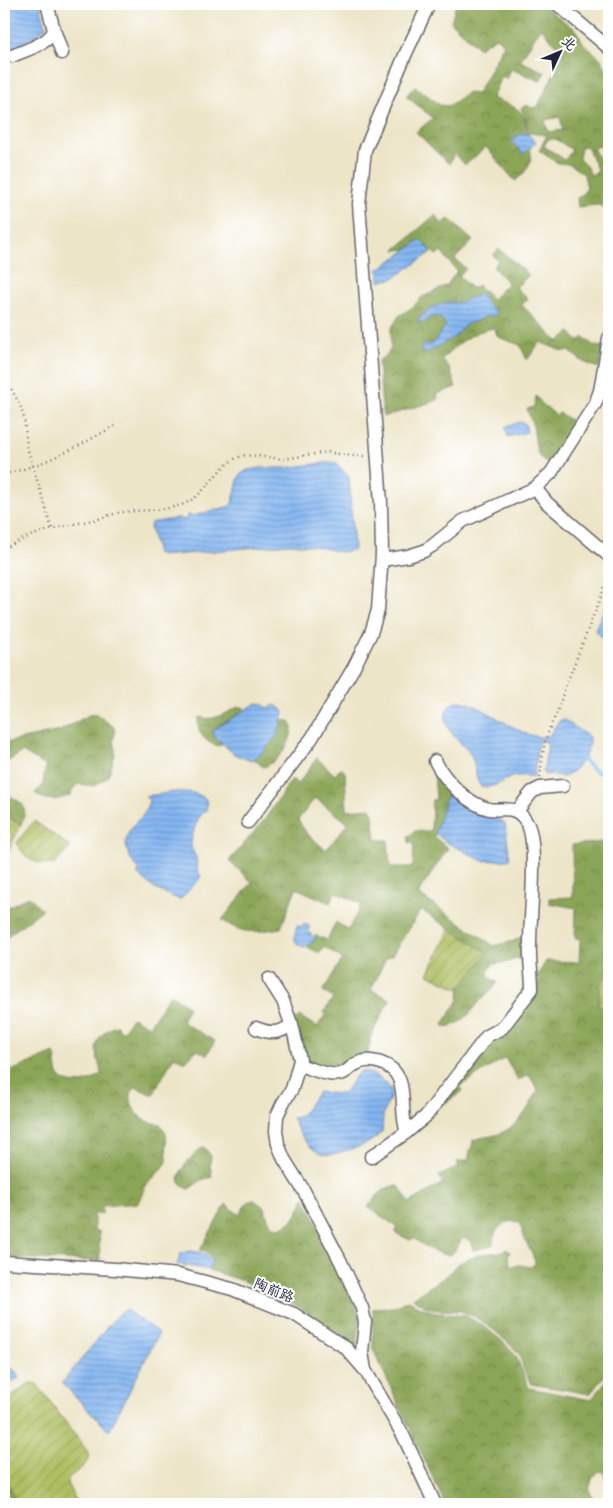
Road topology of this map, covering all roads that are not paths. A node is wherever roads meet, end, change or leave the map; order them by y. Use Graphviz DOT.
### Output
graph roads {
  1 [pos="47,4"];
  2 [pos="429,4"];
  3 [pos="557,4"];
  4 [pos="54,30"];
  5 [pos="609,48"];
  6 [pos="62,53"];
  7 [pos="12,56"];
  8 [pos="609,338"];
  9 [pos="535,488"];
  10 [pos="609,556"];
  11 [pos="382,560"];
  12 [pos="435,761"];
  13 [pos="563,786"];
  14 [pos="517,811"];
  15 [pos="248,822"];
  16 [pos="270,979"];
  17 [pos="292,1024"];
  18 [pos="256,1028"];
  19 [pos="299,1065"];
  20 [pos="408,1132"];
  21 [pos="371,1156"];
  22 [pos="4,1262"];
  23 [pos="365,1370"];
  24 [pos="435,1504"];
  1 -- 4 [label="street"];
  2 -- 11 [label="street"];
  3 -- 5 [label="street"];
  4 -- 6 [label="street"];
  4 -- 7 [label="street"];
  8 -- 9 [label="street"];
  9 -- 10 [label="street"];
  9 -- 11 [label="street"];
  11 -- 15 [label="street"];
  12 -- 14 [label="street"];
  13 -- 14 [label="street"];
  14 -- 20 [label="street"];
  16 -- 17 [label="street"];
  17 -- 18 [label="street"];
  17 -- 19 [label="street"];
  19 -- 20 [label="street"];
  19 -- 23 [label="street"];
  20 -- 21 [label="street"];
  22 -- 23 [label="street, 陶前路"];
  23 -- 24 [label="street, 陶前路"];
}
